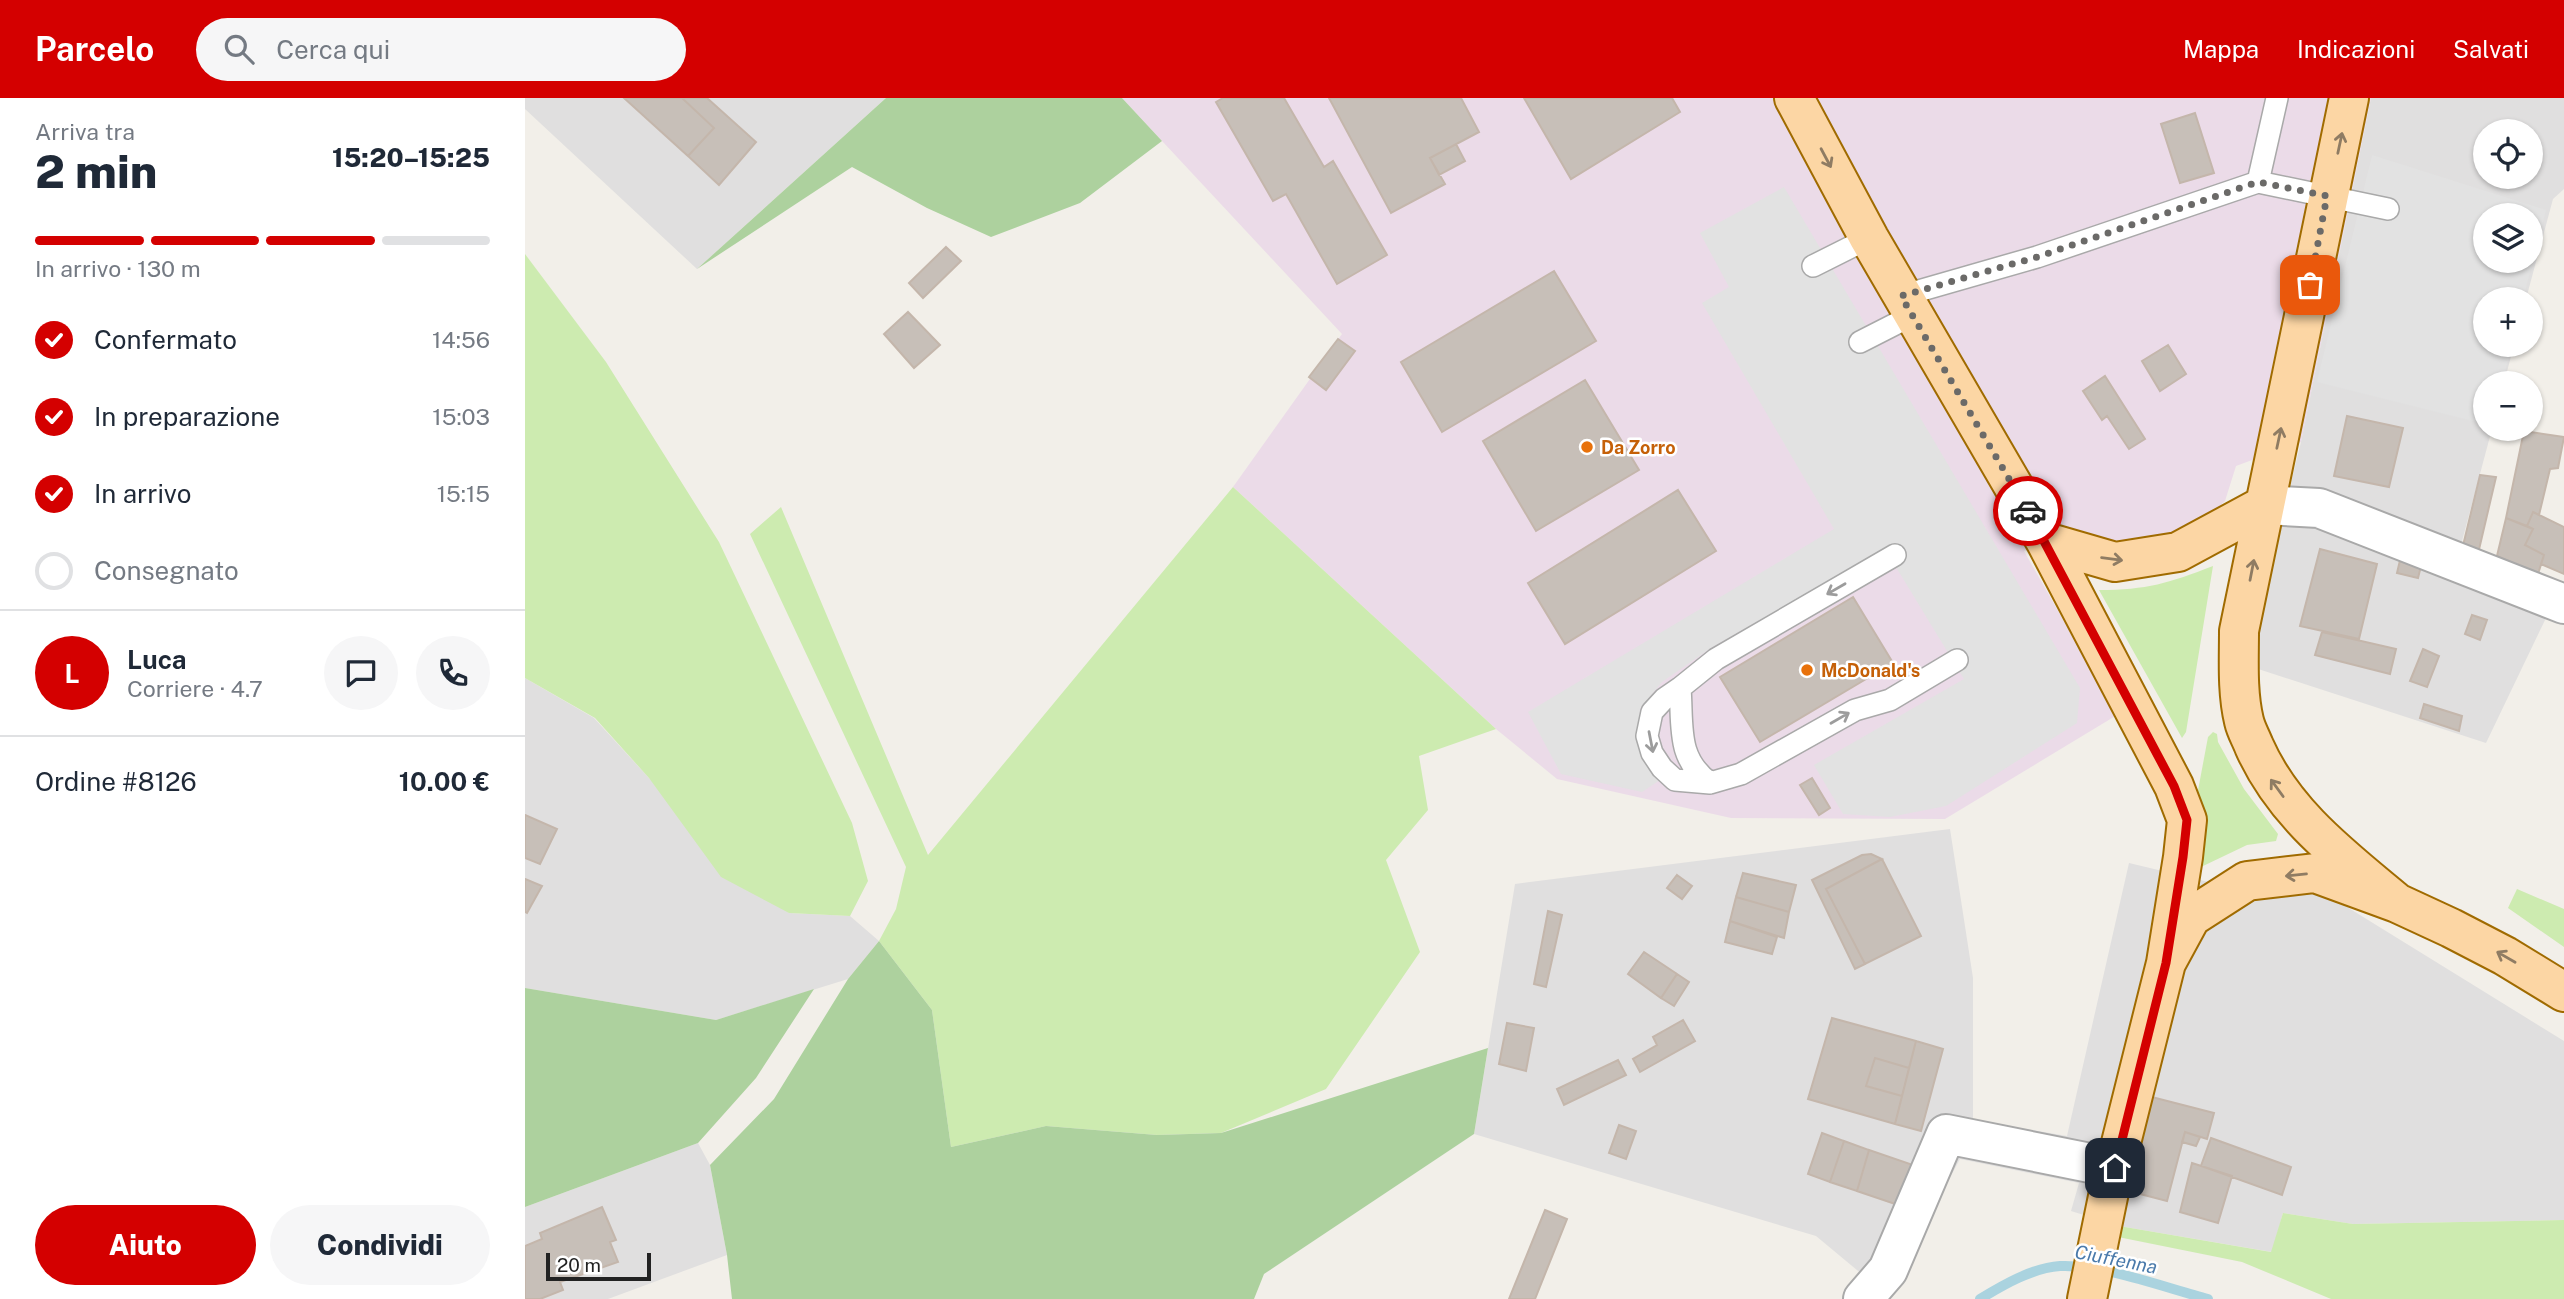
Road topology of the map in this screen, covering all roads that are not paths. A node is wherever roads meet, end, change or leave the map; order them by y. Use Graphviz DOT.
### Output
graph roads {
  1 [pos="1794,98"];
  2 [pos="2277,98"];
  3 [pos="2349,98"];
  4 [pos="2258,182"];
  5 [pos="2327,196"];
  6 [pos="2388,209"];
  7 [pos="1869,238"];
  8 [pos="1814,266"];
  9 [pos="1907,305"];
  10 [pos="1860,342"];
  11 [pos="2265,505"];
  12 [pos="2046,542"];
  13 [pos="1895,555"];
  14 [pos="2564,604"];
  15 [pos="1957,660"];
  16 [pos="1680,688"];
  17 [pos="1710,783"];
  18 [pos="2397,903"];
  19 [pos="2166,963"];
  20 [pos="2564,992"];
  21 [pos="2115,1168"];
  22 [pos="1863,1299"];
  23 [pos="2087,1299"];
  1 -- 7 [label="main road, one-way"];
  2 -- 4 [label="lane"];
  5 -- 3 [label="main road, one-way"];
  4 -- 5 [label="lane"];
  4 -- 9 [label="lane"];
  5 -- 6 [label="lane"];
  11 -- 5 [label="main road, one-way"];
  7 -- 8 [label="lane"];
  7 -- 9 [label="main road"];
  9 -- 10 [label="lane"];
  9 -- 12 [label="main road"];
  12 -- 11 [label="main road, one-way"];
  11 -- 14 [label="street"];
  18 -- 11 [label="main road, one-way"];
  12 -- 19 [label="main road"];
  13 -- 16 [label="lane, one-way"];
  17 -- 15 [label="lane, one-way"];
  16 -- 17 [label="lane"];
  16 -- 17 [label="lane, one-way"];
  18 -- 19 [label="main road, one-way"];
  20 -- 18 [label="main road, one-way"];
  19 -- 21 [label="main road"];
  21 -- 22 [label="street"];
  21 -- 23 [label="main road"];
}
